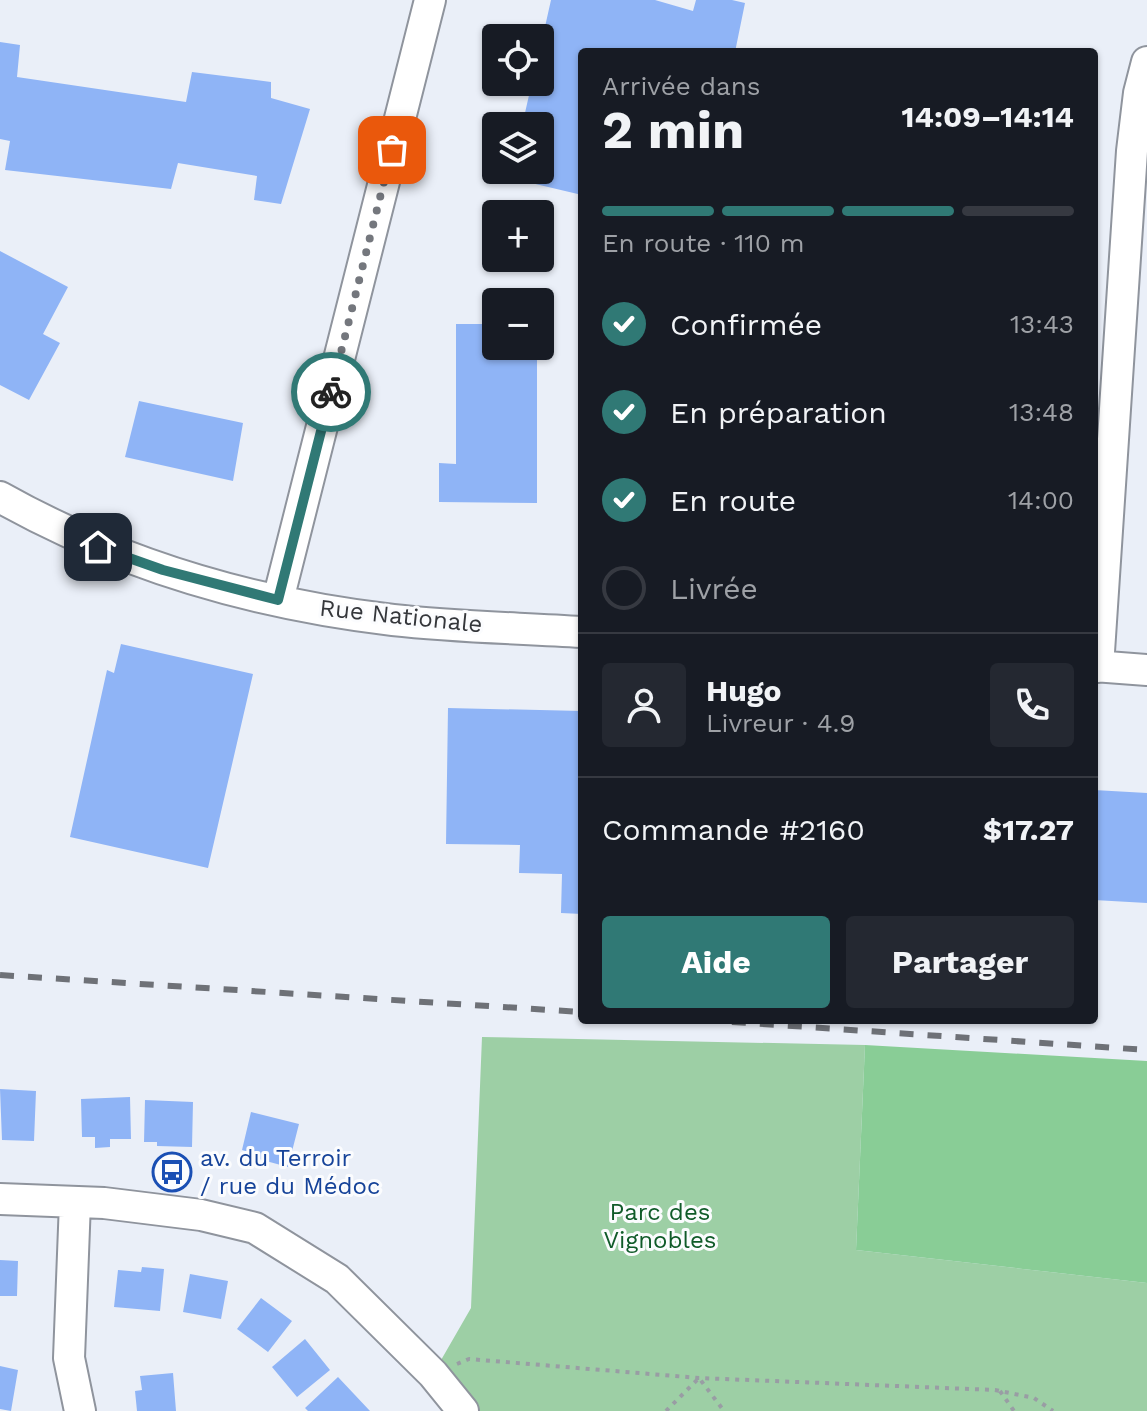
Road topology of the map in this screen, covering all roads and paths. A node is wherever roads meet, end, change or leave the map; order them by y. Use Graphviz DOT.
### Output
graph roads {
  1 [pos="430,0"];
  2 [pos="1147,62"];
  3 [pos="1139,160"];
  4 [pos="1138,202"];
  5 [pos="0,497"];
  6 [pos="278,600"];
  7 [pos="578,632"];
  8 [pos="1098,644"];
  9 [pos="1098,666"];
  10 [pos="1147,670"];
  11 [pos="0,1199"];
  12 [pos="75,1202"];
  13 [pos="433,1374"];
  14 [pos="699,1378"];
  15 [pos="1000,1391"];
  16 [pos="80,1411"];
  17 [pos="463,1411"];
  18 [pos="666,1411"];
  19 [pos="724,1411"];
  20 [pos="1014,1411"];
  21 [pos="1053,1411"];
  1 -- 6 [label="street"];
  2 -- 3 [label="street"];
  3 -- 4 [label="street"];
  4 -- 8 [label="street"];
  5 -- 6 [label="street, Rue Nationale"];
  6 -- 7 [label="street, Rue Nationale"];
  9 -- 10 [label="street"];
  11 -- 12 [label="street"];
  12 -- 13 [label="street"];
  12 -- 16 [label="street"];
  13 -- 14 [label="path"];
  13 -- 17 [label="street"];
  14 -- 15 [label="path"];
  14 -- 18 [label="path"];
  14 -- 19 [label="path"];
  15 -- 20 [label="path"];
  15 -- 21 [label="path"];
}
